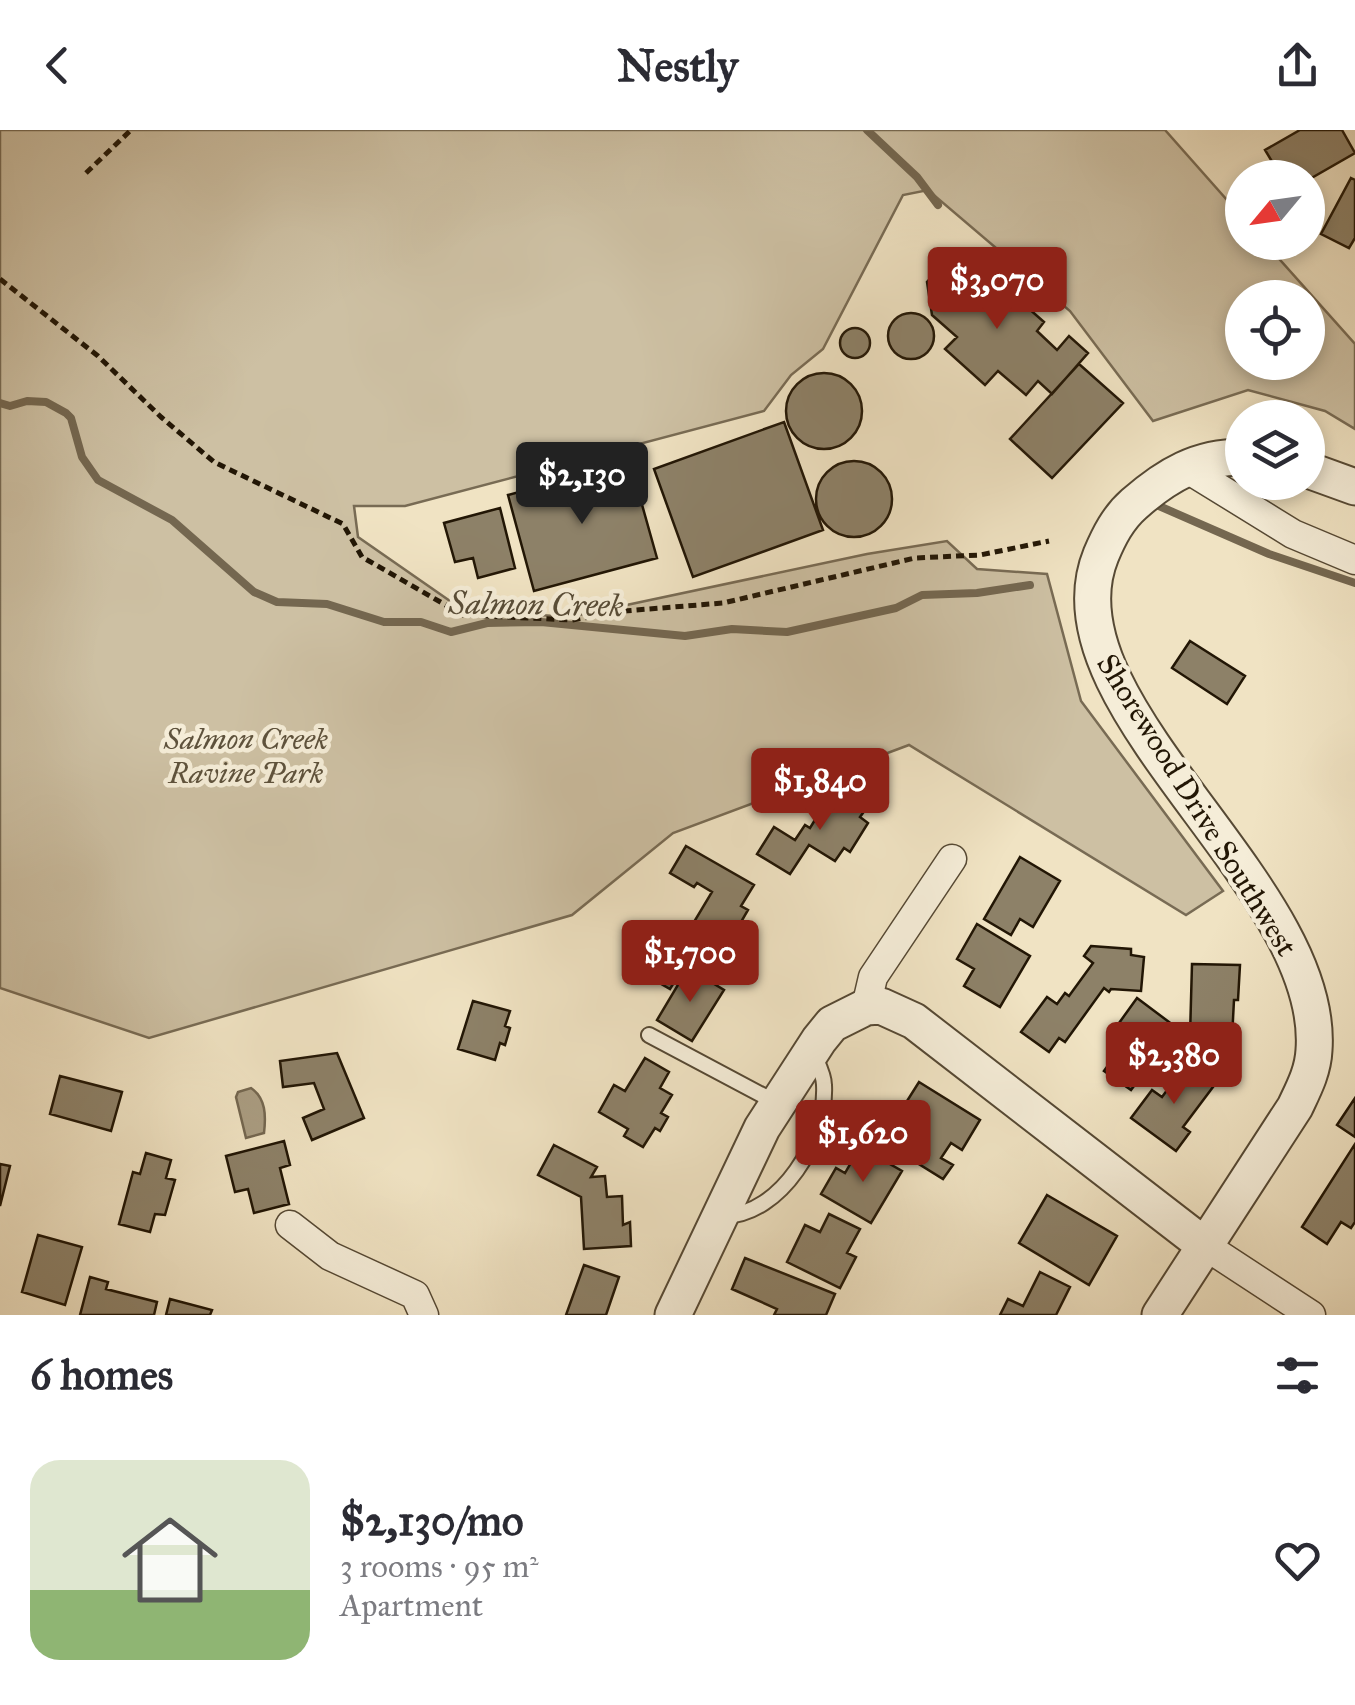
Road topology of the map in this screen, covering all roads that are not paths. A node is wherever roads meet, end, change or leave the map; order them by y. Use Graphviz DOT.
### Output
graph roads {
  1 [pos="1225,457"];
  2 [pos="1186,468"];
  3 [pos="1325,476"];
  4 [pos="1355,487"];
  5 [pos="1355,560"];
  6 [pos="952,859"];
  7 [pos="866,1007"];
  8 [pos="649,1035"];
  9 [pos="812,1050"];
  10 [pos="778,1103"];
  11 [pos="718,1216"];
  12 [pos="290,1225"];
  13 [pos="1204,1245"];
  14 [pos="424,1315"];
  15 [pos="673,1315"];
  16 [pos="1160,1315"];
  17 [pos="1311,1315"];
  1 -- 2 [label="street, Shorewood Drive Southwest"];
  2 -- 5 [label="street"];
  2 -- 13 [label="street, Shorewood Drive Southwest"];
  3 -- 4 [label="street"];
  6 -- 7 [label="street"];
  7 -- 9 [label="street"];
  7 -- 13 [label="street"];
  8 -- 10 [label="lane"];
  9 -- 10 [label="street"];
  9 -- 11 [label="lane"];
  10 -- 11 [label="street"];
  11 -- 15 [label="street"];
  12 -- 14 [label="street"];
  13 -- 16 [label="street, Shorewood Drive Southwest"];
  13 -- 17 [label="street"];
}
